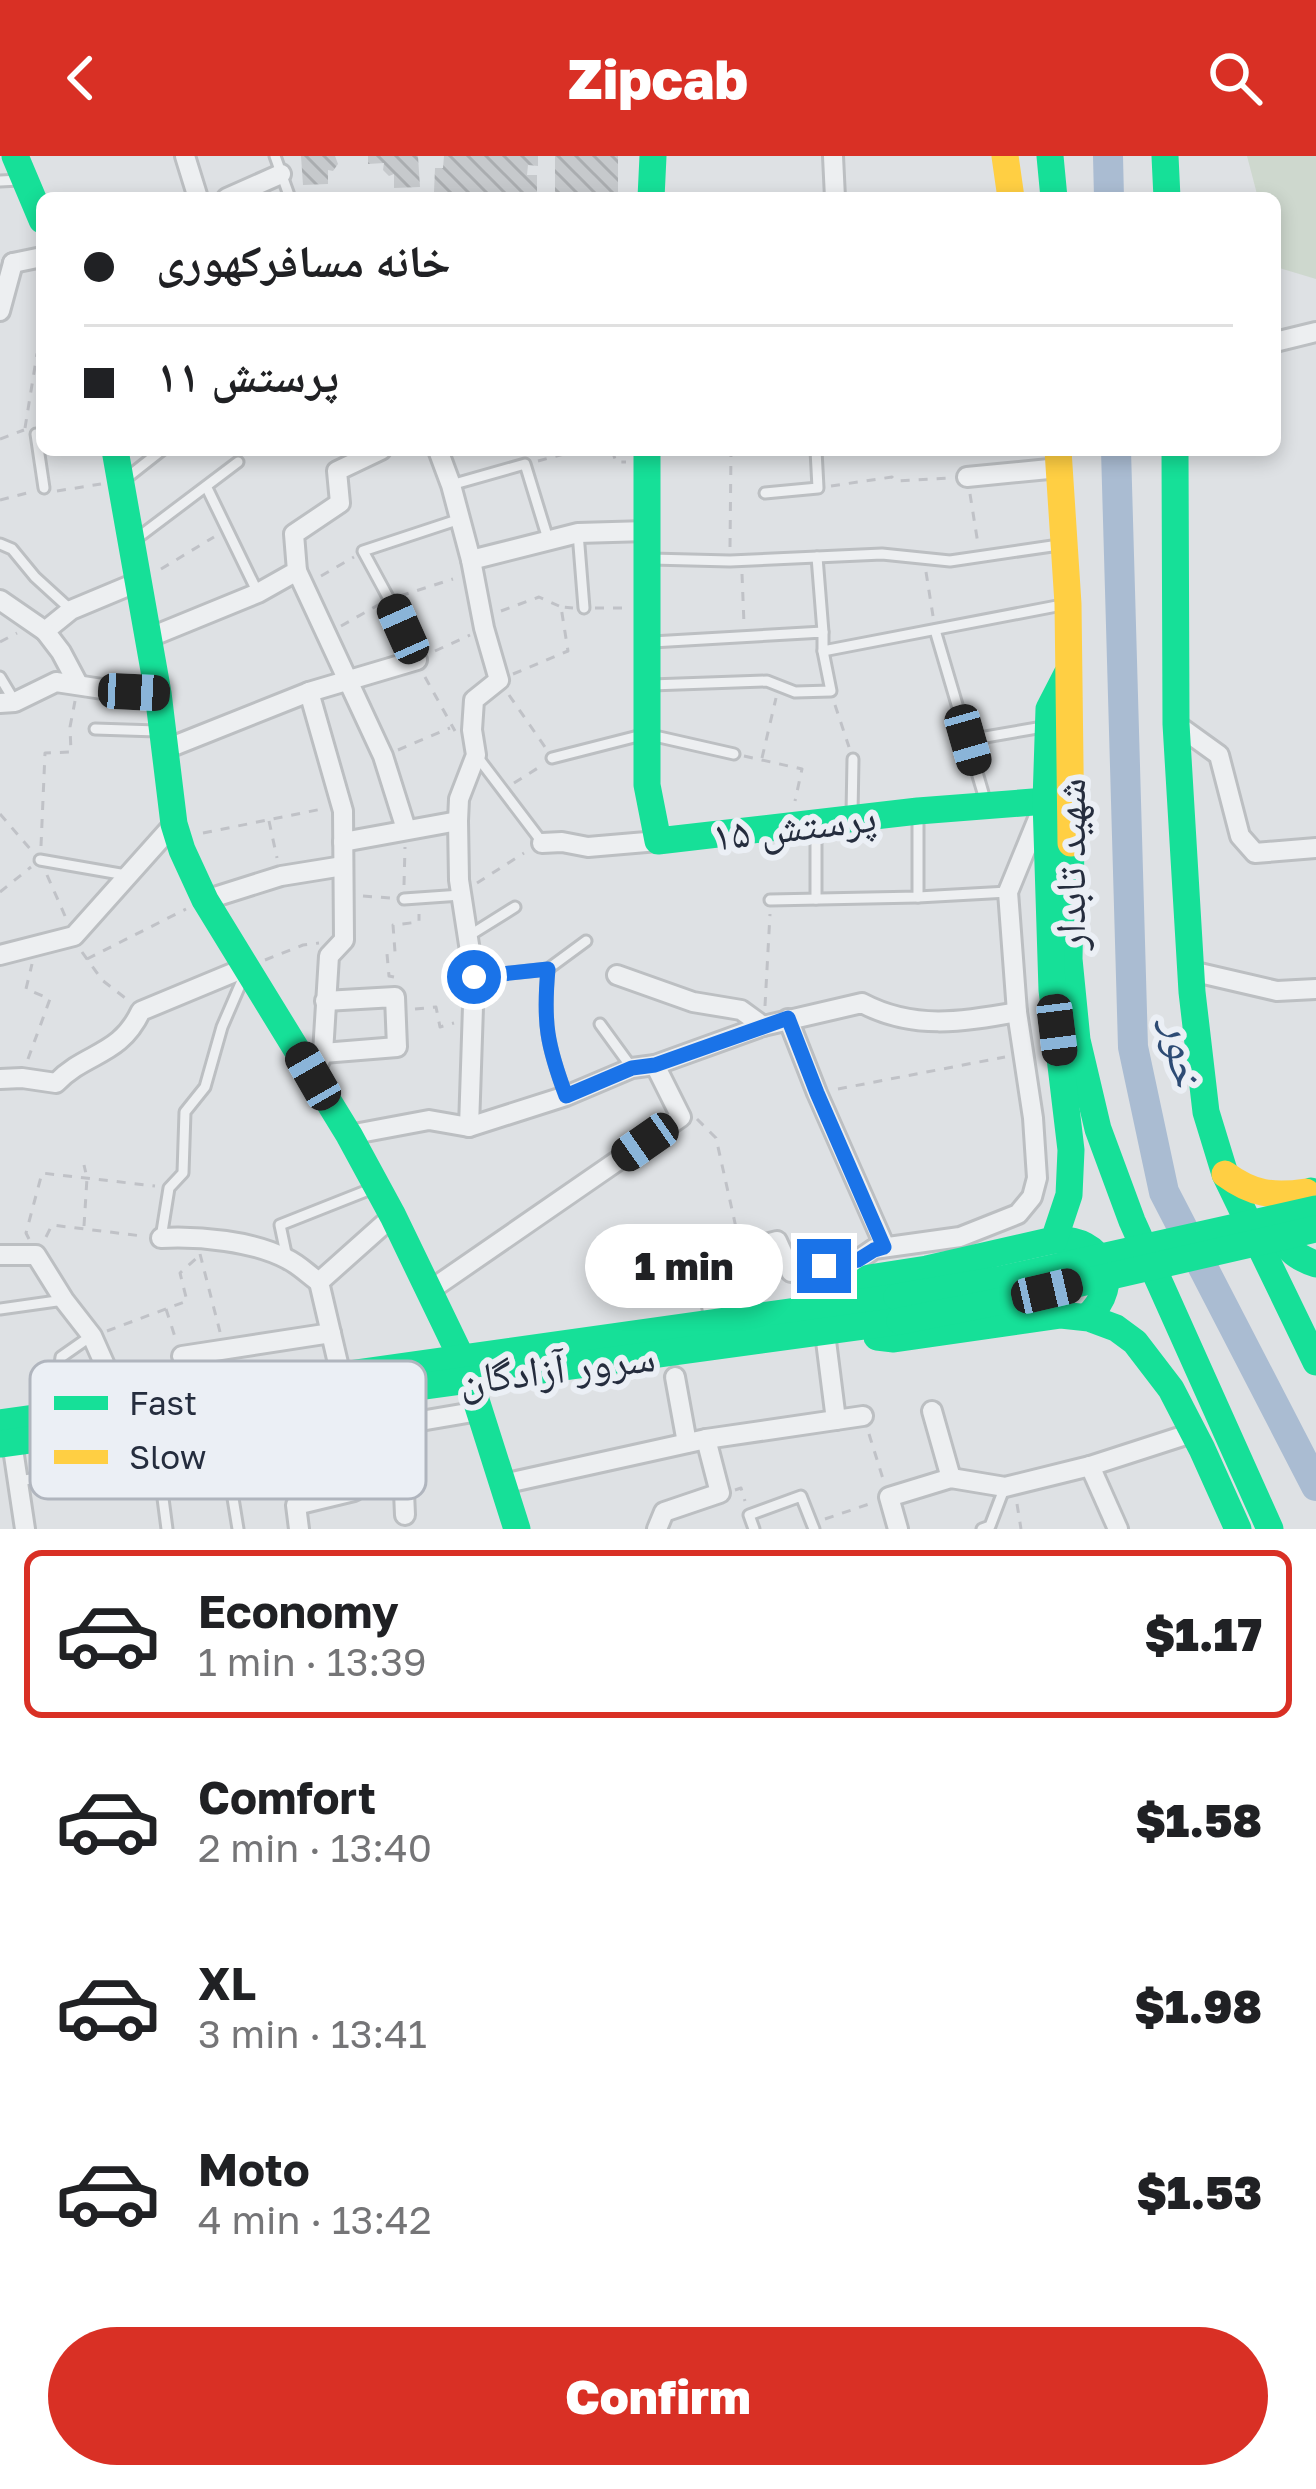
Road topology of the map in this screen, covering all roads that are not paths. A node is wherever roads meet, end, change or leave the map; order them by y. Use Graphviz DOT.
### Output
graph roads {
  1 [pos="185,156"];
  2 [pos="653,156"];
  3 [pos="833,156"];
  4 [pos="1005,156"];
  5 [pos="1050,156"];
  6 [pos="1166,156"];
  7 [pos="278,165"];
  8 [pos="14,172"];
  9 [pos="196,192"];
  10 [pos="236,192"];
  11 [pos="651,192"];
  12 [pos="835,192"];
  13 [pos="1010,192"];
  14 [pos="1053,192"];
  15 [pos="1167,192"];
  16 [pos="36,210"];
  17 [pos="36,258"];
  18 [pos="6,261"];
  19 [pos="0,310"];
  20 [pos="1316,332"];
  21 [pos="1281,341"];
  22 [pos="38,456"];
  23 [pos="117,456"];
  24 [pos="154,456"];
  25 [pos="368,456"];
  26 [pos="440,456"];
  27 [pos="647,456"];
  28 [pos="816,456"];
  29 [pos="1174,456"];
  30 [pos="1059,459"];
  31 [pos="238,463"];
  32 [pos="968,477"];
  33 [pos="121,482"];
  34 [pos="452,485"];
  35 [pos="44,488"];
  36 [pos="207,488"];
  37 [pos="766,493"];
  38 [pos="460,518"];
  39 [pos="578,533"];
  40 [pos="548,539"];
  41 [pos="132,542"];
  42 [pos="0,544"];
  43 [pos="1064,544"];
  44 [pos="647,545"];
  45 [pos="818,556"];
  46 [pos="471,560"];
  47 [pos="300,579"];
  48 [pos="138,582"];
  49 [pos="258,593"];
  50 [pos="0,600"];
  51 [pos="1068,604"];
  52 [pos="584,608"];
  53 [pos="71,610"];
  54 [pos="935,630"];
  55 [pos="45,631"];
  56 [pos="823,632"];
  57 [pos="148,638"];
  58 [pos="646,643"];
  59 [pos="824,650"];
  60 [pos="417,660"];
  61 [pos="1069,671"];
  62 [pos="0,676"];
  63 [pos="350,681"];
  64 [pos="78,684"];
  65 [pos="646,685"];
  66 [pos="309,692"];
  67 [pos="158,693"];
  68 [pos="5,707"];
  69 [pos="1176,724"];
  70 [pos="1048,726"];
  71 [pos="95,729"];
  72 [pos="646,734"];
  73 [pos="164,740"];
  74 [pos="968,740"];
  75 [pos="734,754"];
  76 [pos="476,755"];
  77 [pos="553,758"];
  78 [pos="853,759"];
  79 [pos="1046,801"];
  80 [pos="987,806"];
  81 [pos="918,812"];
  82 [pos="851,819"];
  83 [pos="458,821"];
  84 [pos="803,824"];
  85 [pos="406,829"];
  86 [pos="175,831"];
  87 [pos="343,842"];
  88 [pos="658,842"];
  89 [pos="542,843"];
  90 [pos="1316,848"];
  91 [pos="40,860"];
  92 [pos="343,866"];
  93 [pos="126,875"];
  94 [pos="1008,892"];
  95 [pos="461,895"];
  96 [pos="918,898"];
  97 [pos="404,899"];
  98 [pos="816,899"];
  99 [pos="205,900"];
  100 [pos="770,900"];
  101 [pos="515,907"];
  102 [pos="467,937"];
  103 [pos="586,941"];
  104 [pos="0,955"];
  105 [pos="248,967"];
  106 [pos="548,969"];
  107 [pos="1191,971"];
  108 [pos="617,975"];
  109 [pos="474,977"];
  110 [pos="1316,989"];
  111 [pos="326,1000"];
  112 [pos="1017,1012"];
  113 [pos="788,1018"];
  114 [pos="600,1024"];
  115 [pos="764,1025"];
  116 [pos="318,1065"];
  117 [pos="655,1065"];
  118 [pos="632,1068"];
  119 [pos="0,1079"];
  120 [pos="566,1096"];
  121 [pos="470,1127"];
  122 [pos="349,1136"];
  123 [pos="1225,1174"];
  124 [pos="376,1187"];
  125 [pos="1314,1196"];
  126 [pos="393,1216"];
  127 [pos="1316,1229"];
  128 [pos="161,1238"];
  129 [pos="1054,1240"];
  130 [pos="884,1247"];
  131 [pos="0,1255"];
  132 [pos="286,1258"];
  133 [pos="858,1260"];
  134 [pos="1316,1264"];
  135 [pos="320,1282"];
  136 [pos="429,1291"];
  137 [pos="64,1300"];
  138 [pos="0,1309"];
  139 [pos="898,1309"];
  140 [pos="1087,1317"];
  141 [pos="826,1319"];
  142 [pos="715,1321"];
  143 [pos="331,1333"];
  144 [pos="92,1336"];
  145 [pos="182,1356"];
  146 [pos="1316,1359"];
  147 [pos="60,1361"];
  148 [pos="102,1361"];
  149 [pos="338,1361"];
  150 [pos="466,1368"];
  151 [pos="426,1371"];
  152 [pos="426,1374"];
  153 [pos="675,1377"];
  154 [pos="479,1411"];
  155 [pos="932,1411"];
  156 [pos="863,1416"];
  157 [pos="426,1419"];
  158 [pos="836,1420"];
  159 [pos="1192,1433"];
  160 [pos="4,1436"];
  161 [pos="696,1441"];
  162 [pos="1090,1466"];
  163 [pos="951,1478"];
  164 [pos="30,1479"];
  165 [pos="18,1481"];
  166 [pos="503,1484"];
  167 [pos="1009,1486"];
  168 [pos="163,1499"];
  169 [pos="233,1499"];
  170 [pos="321,1499"];
  171 [pos="404,1499"];
  172 [pos="405,1515"];
  173 [pos="813,1526"];
  174 [pos="25,1529"];
  175 [pos="167,1529"];
  176 [pos="238,1529"];
  177 [pos="299,1529"];
  178 [pos="517,1529"];
  179 [pos="657,1529"];
  180 [pos="754,1529"];
  181 [pos="898,1529"];
  182 [pos="982,1529"];
  183 [pos="1118,1529"];
  184 [pos="1238,1529"];
  185 [pos="1270,1529"];
  1 -- 9 [label="street"];
  2 -- 11 [label="main road"];
  3 -- 12 [label="street"];
  4 -- 13 [label="main road"];
  5 -- 14 [label="main road"];
  6 -- 15 [label="main road"];
  7 -- 10 [label="street"];
  8 -- 16 [label="main road"];
  17 -- 18 [label="street"];
  18 -- 19 [label="street"];
  20 -- 21 [label="street"];
  22 -- 35 [label="lane"];
  23 -- 33 [label="main road"];
  24 -- 33 [label="lane"];
  25 -- 47 [label="street"];
  26 -- 34 [label="street"];
  27 -- 44 [label="main road"];
  28 -- 37 [label="lane"];
  29 -- 69 [label="main road"];
  30 -- 32 [label="street"];
  30 -- 43 [label="main road, شهید تابدار"];
  31 -- 36 [label="lane"];
  33 -- 41 [label="main road"];
  34 -- 38 [label="street"];
  34 -- 40 [label="lane"];
  36 -- 41 [label="lane"];
  36 -- 49 [label="lane"];
  38 -- 46 [label="street"];
  38 -- 60 [label="lane"];
  39 -- 40 [label="street"];
  39 -- 44 [label="street"];
  39 -- 52 [label="lane"];
  40 -- 46 [label="street"];
  41 -- 48 [label="main road"];
  42 -- 53 [label="lane"];
  43 -- 45 [label="lane"];
  43 -- 51 [label="main road, شهید تابدار"];
  44 -- 45 [label="lane"];
  44 -- 58 [label="main road"];
  45 -- 56 [label="lane"];
  46 -- 76 [label="street"];
  47 -- 49 [label="street"];
  47 -- 63 [label="street"];
  48 -- 53 [label="street"];
  48 -- 57 [label="main road"];
  49 -- 57 [label="street"];
  50 -- 55 [label="street"];
  51 -- 54 [label="lane"];
  51 -- 61 [label="main road, شهید تابدار"];
  53 -- 55 [label="street"];
  54 -- 59 [label="lane"];
  54 -- 74 [label="lane"];
  55 -- 64 [label="street"];
  56 -- 58 [label="lane"];
  56 -- 59 [label="lane"];
  57 -- 67 [label="main road"];
  58 -- 65 [label="main road"];
  59 -- 65 [label="lane"];
  60 -- 63 [label="street"];
  61 -- 70 [label="main road"];
  61 -- 185 [label="main road, شهید تابدار"];
  62 -- 68 [label="lane"];
  63 -- 66 [label="street"];
  63 -- 85 [label="street"];
  64 -- 67 [label="street"];
  64 -- 68 [label="street"];
  65 -- 72 [label="main road"];
  66 -- 73 [label="street"];
  66 -- 87 [label="street"];
  67 -- 73 [label="main road"];
  69 -- 90 [label="street"];
  69 -- 107 [label="main road"];
  70 -- 74 [label="lane"];
  70 -- 79 [label="main road"];
  71 -- 73 [label="lane"];
  72 -- 75 [label="lane"];
  72 -- 77 [label="lane"];
  72 -- 88 [label="main road"];
  73 -- 86 [label="main road"];
  74 -- 80 [label="lane"];
  76 -- 83 [label="street"];
  76 -- 89 [label="lane"];
  78 -- 82 [label="lane"];
  79 -- 80 [label="main road, پرستش ۱۵"];
  79 -- 94 [label="street"];
  79 -- 129 [label="main road"];
  80 -- 81 [label="main road, پرستش ۱۵"];
  81 -- 82 [label="main road, پرستش ۱۵"];
  81 -- 96 [label="lane"];
  82 -- 84 [label="main road, پرستش ۱۵"];
  83 -- 85 [label="street"];
  83 -- 95 [label="street"];
  84 -- 88 [label="main road, پرستش ۱۵"];
  84 -- 98 [label="lane"];
  85 -- 87 [label="street"];
  86 -- 93 [label="street"];
  86 -- 99 [label="main road"];
  87 -- 92 [label="street"];
  88 -- 89 [label="street, پرستش ۱۵"];
  91 -- 93 [label="lane"];
  92 -- 99 [label="street"];
  92 -- 111 [label="street"];
  93 -- 104 [label="street"];
  94 -- 96 [label="lane"];
  94 -- 112 [label="street"];
  95 -- 97 [label="lane"];
  95 -- 102 [label="street"];
  96 -- 98 [label="lane"];
  98 -- 100 [label="lane"];
  99 -- 105 [label="main road"];
  101 -- 102 [label="lane"];
  102 -- 109 [label="street"];
  103 -- 106 [label="lane"];
  105 -- 116 [label="main road"];
  105 -- 119 [label="street"];
  105 -- 128 [label="lane"];
  106 -- 109 [label="lane"];
  106 -- 120 [label="lane"];
  107 -- 110 [label="street"];
  107 -- 123 [label="main road"];
  108 -- 115 [label="street"];
  109 -- 121 [label="street"];
  111 -- 116 [label="street"];
  111 -- 116 [label="street"];
  112 -- 113 [label="street"];
  112 -- 130 [label="street"];
  113 -- 115 [label="street"];
  113 -- 130 [label="street"];
  114 -- 118 [label="lane"];
  115 -- 117 [label="street"];
  116 -- 122 [label="main road"];
  117 -- 118 [label="street"];
  117 -- 136 [label="street"];
  118 -- 120 [label="street"];
  120 -- 121 [label="street"];
  121 -- 122 [label="street"];
  122 -- 124 [label="main road"];
  123 -- 125 [label="main road"];
  123 -- 146 [label="main road"];
  124 -- 126 [label="main road"];
  124 -- 132 [label="lane"];
  125 -- 134 [label="main road"];
  125 -- 139 [label="main road, bridge"];
  126 -- 135 [label="street"];
  126 -- 136 [label="main road"];
  127 -- 139 [label="main road, bridge"];
  128 -- 132 [label="street"];
  129 -- 140 [label="main road"];
  129 -- 141 [label="main road"];
  130 -- 133 [label="street"];
  131 -- 137 [label="street"];
  132 -- 135 [label="street"];
  133 -- 141 [label="street"];
  133 -- 142 [label="street"];
  135 -- 143 [label="street"];
  136 -- 150 [label="main road"];
  137 -- 138 [label="lane"];
  137 -- 144 [label="street"];
  139 -- 141 [label="main road, سرور آزادگان"];
  140 -- 141 [label="main road"];
  140 -- 159 [label="main road"];
  141 -- 142 [label="main road, سرور آزادگان"];
  141 -- 150 [label="main road, سرور آزادگان"];
  141 -- 158 [label="street"];
  142 -- 150 [label="main road, سرور آزادگان"];
  143 -- 145 [label="street"];
  143 -- 149 [label="street"];
  144 -- 147 [label="lane"];
  144 -- 148 [label="street"];
  150 -- 151 [label="main road, سرور آزادگان"];
  150 -- 152 [label="main road, سرور آزادگان"];
  150 -- 154 [label="main road"];
  153 -- 161 [label="street"];
  154 -- 157 [label="street"];
  154 -- 166 [label="main road"];
  155 -- 163 [label="street"];
  156 -- 158 [label="street"];
  158 -- 161 [label="street"];
  159 -- 162 [label="street"];
  159 -- 184 [label="main road"];
  160 -- 165 [label="street"];
  161 -- 166 [label="street"];
  161 -- 179 [label="street"];
  162 -- 167 [label="street"];
  162 -- 183 [label="street"];
  163 -- 167 [label="street"];
  163 -- 181 [label="street"];
  164 -- 165 [label="lane"];
  165 -- 174 [label="street"];
  166 -- 178 [label="main road"];
  167 -- 182 [label="lane"];
  168 -- 175 [label="lane"];
  169 -- 176 [label="lane"];
  170 -- 177 [label="street"];
  171 -- 172 [label="street"];
  173 -- 180 [label="lane"];
}
